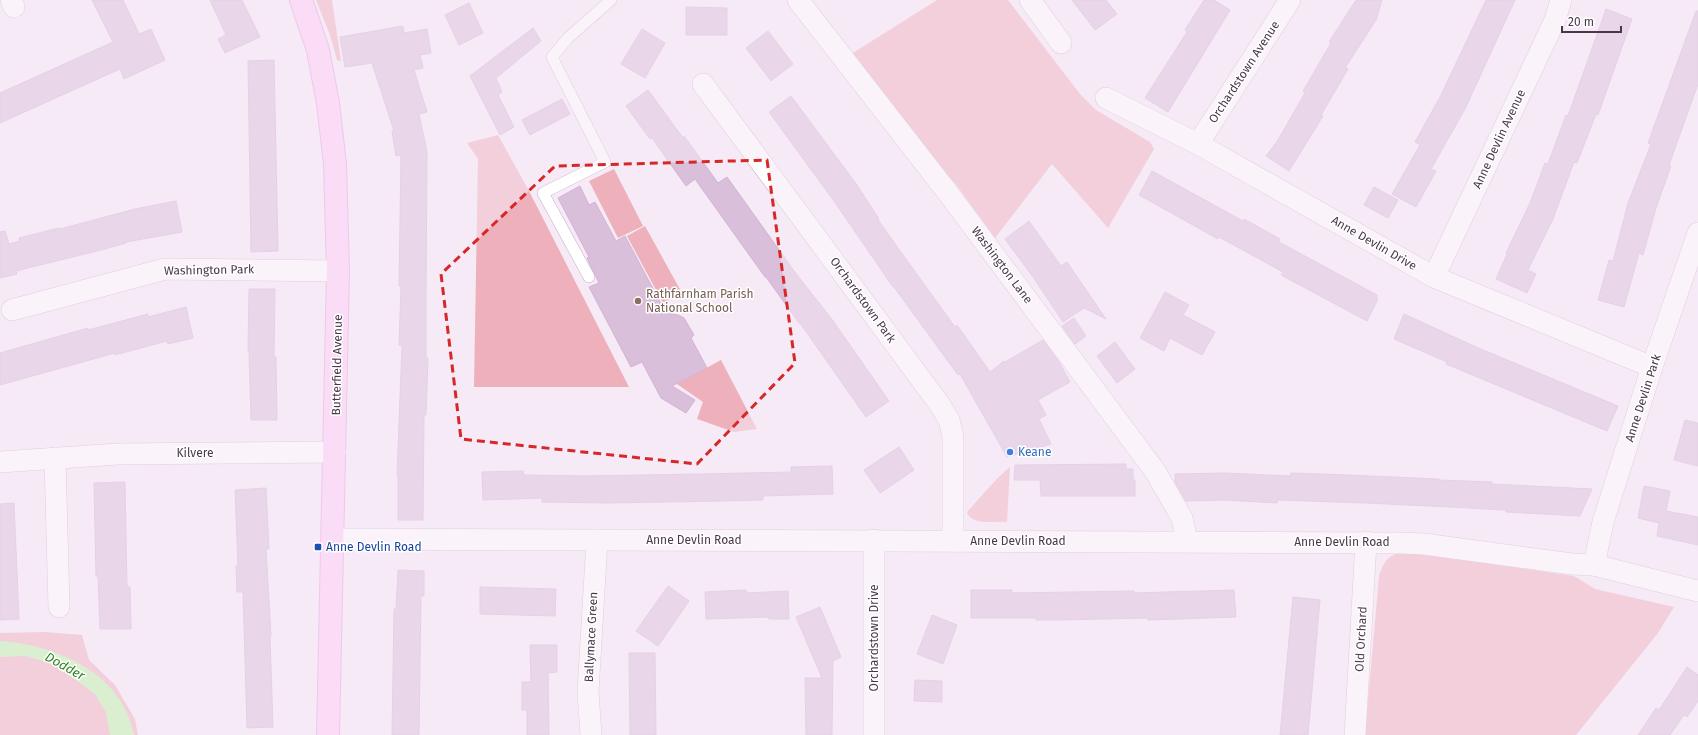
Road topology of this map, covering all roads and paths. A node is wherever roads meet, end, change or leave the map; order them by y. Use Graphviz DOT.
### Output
graph roads {
  1 [pos="301,0"];
  2 [pos="611,0"];
  3 [pos="798,0"];
  4 [pos="1030,0"];
  5 [pos="1290,0"];
  6 [pos="1561,0"];
  7 [pos="1061,43"];
  8 [pos="703,84"];
  9 [pos="1106,98"];
  10 [pos="1198,144"];
  11 [pos="1698,233"];
  12 [pos="338,271"];
  13 [pos="589,277"];
  14 [pos="1434,277"];
  15 [pos="12,310"];
  16 [pos="1652,367"];
  17 [pos="335,452"];
  18 [pos="55,458"];
  19 [pos="0,462"];
  20 [pos="333,539"];
  21 [pos="597,540"];
  22 [pos="874,540"];
  23 [pos="952,541"];
  24 [pos="1187,541"];
  25 [pos="1366,542"];
  26 [pos="1594,565"];
  27 [pos="1698,591"];
  28 [pos="59,607"];
  29 [pos="328,735"];
  30 [pos="591,735"];
  31 [pos="874,735"];
  32 [pos="1355,735"];
  1 -- 12 [label="main road, Butterfield Avenue"];
  2 -- 13 [label="lane"];
  3 -- 24 [label="street, Washington Lane"];
  4 -- 7 [label="street"];
  5 -- 10 [label="street, Orchardstown Avenue"];
  6 -- 14 [label="street, Anne Devlin Avenue"];
  8 -- 23 [label="street, Orchardstown Park"];
  9 -- 10 [label="street, Anne Devlin Drive"];
  10 -- 14 [label="street, Anne Devlin Drive"];
  11 -- 16 [label="street, Anne Devlin Park"];
  12 -- 15 [label="street, Washington Park"];
  12 -- 17 [label="main road, Butterfield Avenue"];
  14 -- 16 [label="street, Anne Devlin Drive"];
  16 -- 26 [label="street, Anne Devlin Park"];
  17 -- 18 [label="street, Kilvere"];
  17 -- 20 [label="main road, Butterfield Avenue"];
  18 -- 19 [label="street, Kilvere"];
  18 -- 28 [label="street"];
  20 -- 21 [label="street, Anne Devlin Road"];
  20 -- 29 [label="main road, Butterfield Avenue"];
  21 -- 22 [label="street, Anne Devlin Road"];
  21 -- 30 [label="street, Ballymace Green"];
  22 -- 23 [label="street, Anne Devlin Road"];
  22 -- 31 [label="street, Orchardstown Drive"];
  23 -- 24 [label="street, Anne Devlin Road"];
  24 -- 25 [label="street, Anne Devlin Road"];
  25 -- 26 [label="street, Anne Devlin Road"];
  25 -- 32 [label="street, Old Orchard"];
  26 -- 27 [label="street, Anne Devlin Road"];
}
